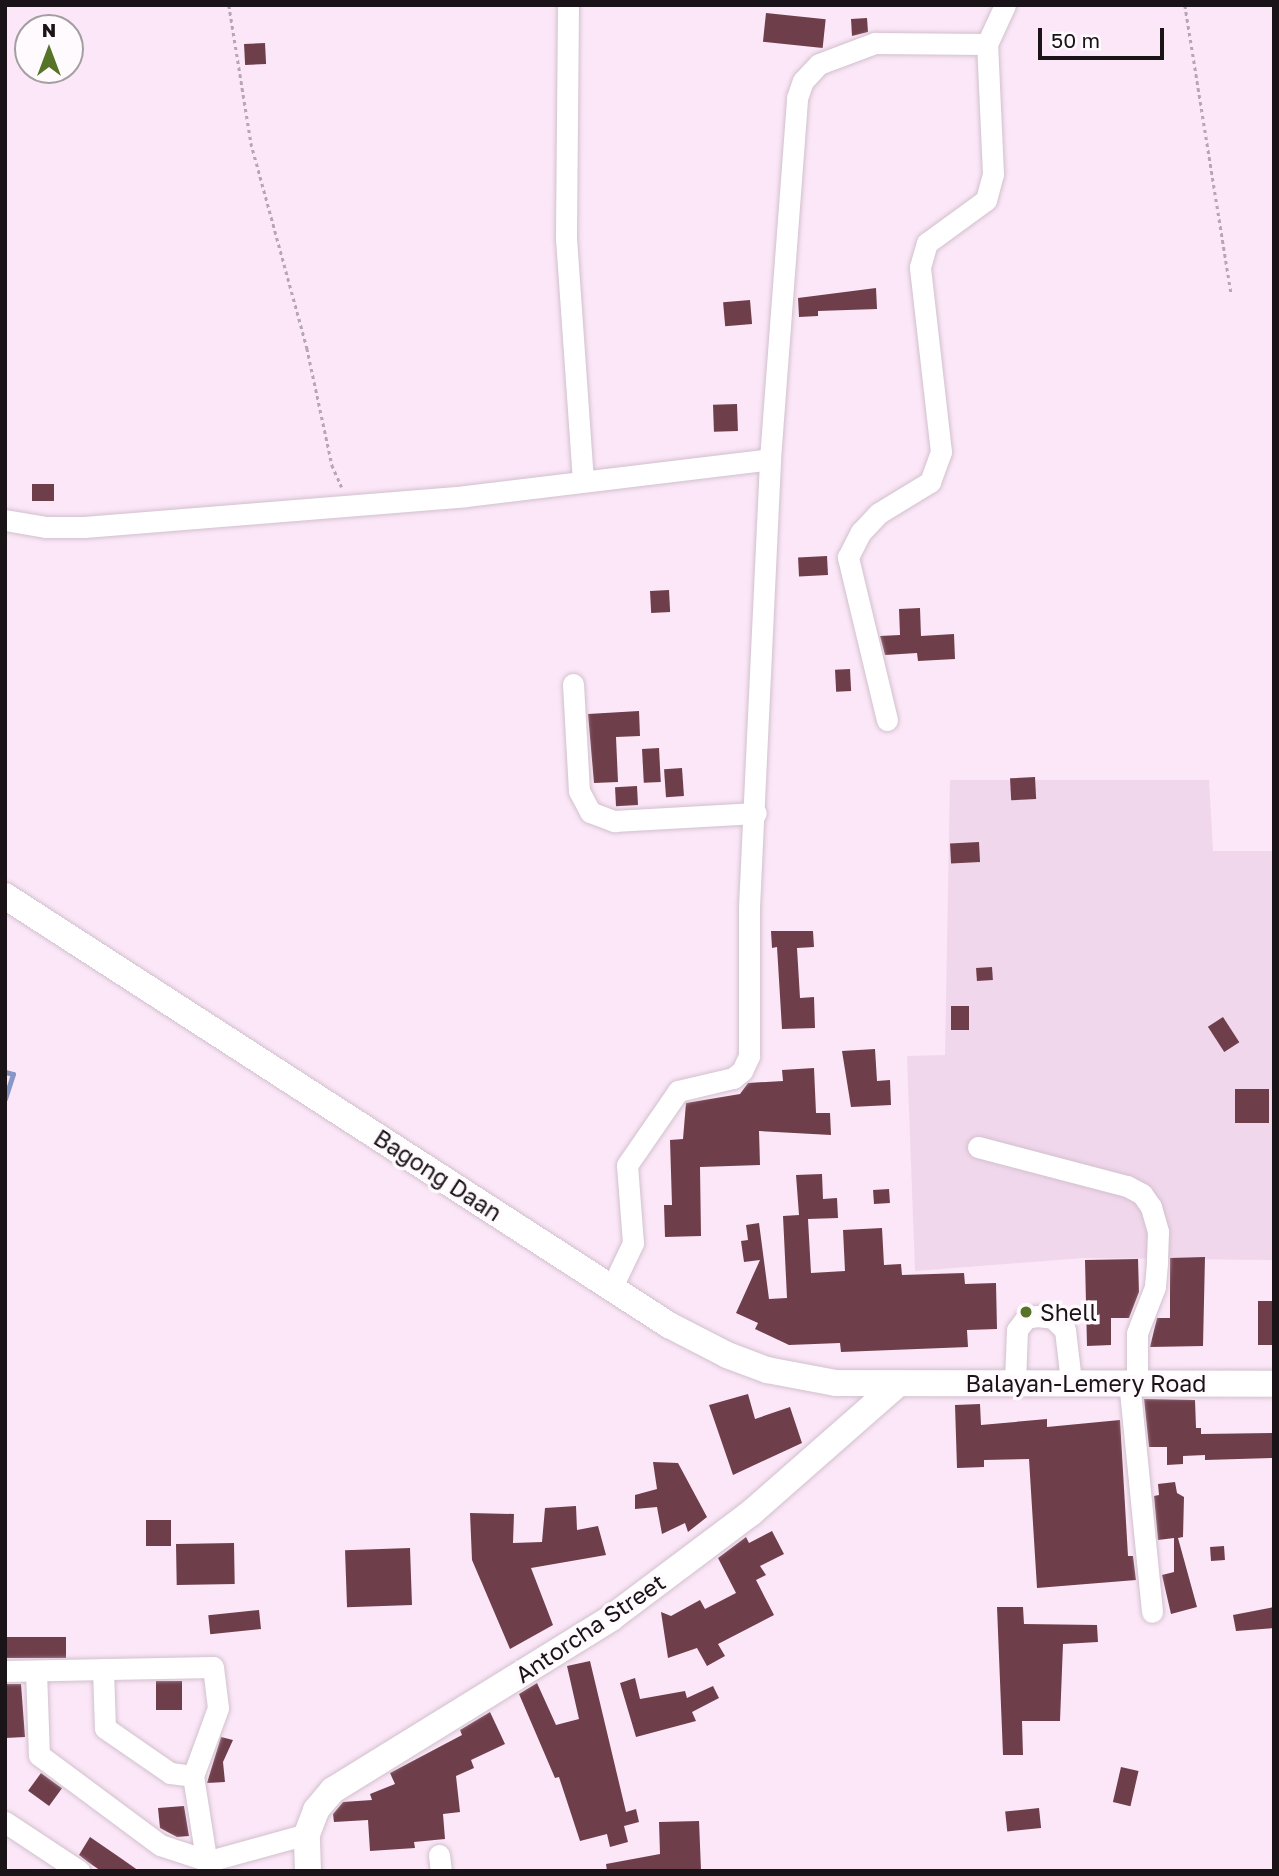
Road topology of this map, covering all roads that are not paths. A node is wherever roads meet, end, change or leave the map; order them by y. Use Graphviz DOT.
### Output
graph roads {
  1 [pos="568,5"];
  2 [pos="1005,5"];
  3 [pos="987,44"];
  4 [pos="770,459"];
  5 [pos="583,480"];
  6 [pos="5,520"];
  7 [pos="573,684"];
  8 [pos="887,720"];
  9 [pos="756,813"];
  10 [pos="5,896"];
  11 [pos="978,1147"];
  12 [pos="612,1287"];
  13 [pos="1071,1381"];
  14 [pos="1133,1381"];
  15 [pos="1015,1382"];
  16 [pos="898,1384"];
  17 [pos="1274,1384"];
  18 [pos="1152,1612"];
  19 [pos="103,1670"];
  20 [pos="5,1671"];
  21 [pos="36,1671"];
  22 [pos="193,1776"];
  23 [pos="5,1822"];
  24 [pos="307,1833"];
  25 [pos="208,1866"];
  26 [pos="79,1871"];
  27 [pos="308,1871"];
  1 -- 5 [label="street"];
  2 -- 3 [label="street"];
  3 -- 4 [label="street"];
  3 -- 8 [label="street"];
  4 -- 5 [label="street"];
  4 -- 9 [label="street"];
  5 -- 6 [label="street"];
  7 -- 9 [label="street"];
  9 -- 12 [label="street"];
  10 -- 12 [label="main road, Bagong Daan"];
  11 -- 14 [label="street"];
  12 -- 16 [label="main road, Bagong Daan"];
  13 -- 14 [label="main road, Balayan-Lemery Road"];
  13 -- 15 [label="main road, Balayan-Lemery Road"];
  13 -- 15 [label="street"];
  14 -- 17 [label="main road, Balayan-Lemery Road"];
  14 -- 18 [label="street"];
  15 -- 16 [label="main road, Balayan-Lemery Road"];
  16 -- 24 [label="main road, Antorcha Street"];
  19 -- 21 [label="street"];
  19 -- 22 [label="street"];
  19 -- 22 [label="street"];
  20 -- 21 [label="street"];
  21 -- 25 [label="street"];
  22 -- 25 [label="street"];
  23 -- 26 [label="street"];
  24 -- 25 [label="street"];
  24 -- 27 [label="main road, Antorcha Street"];
}
